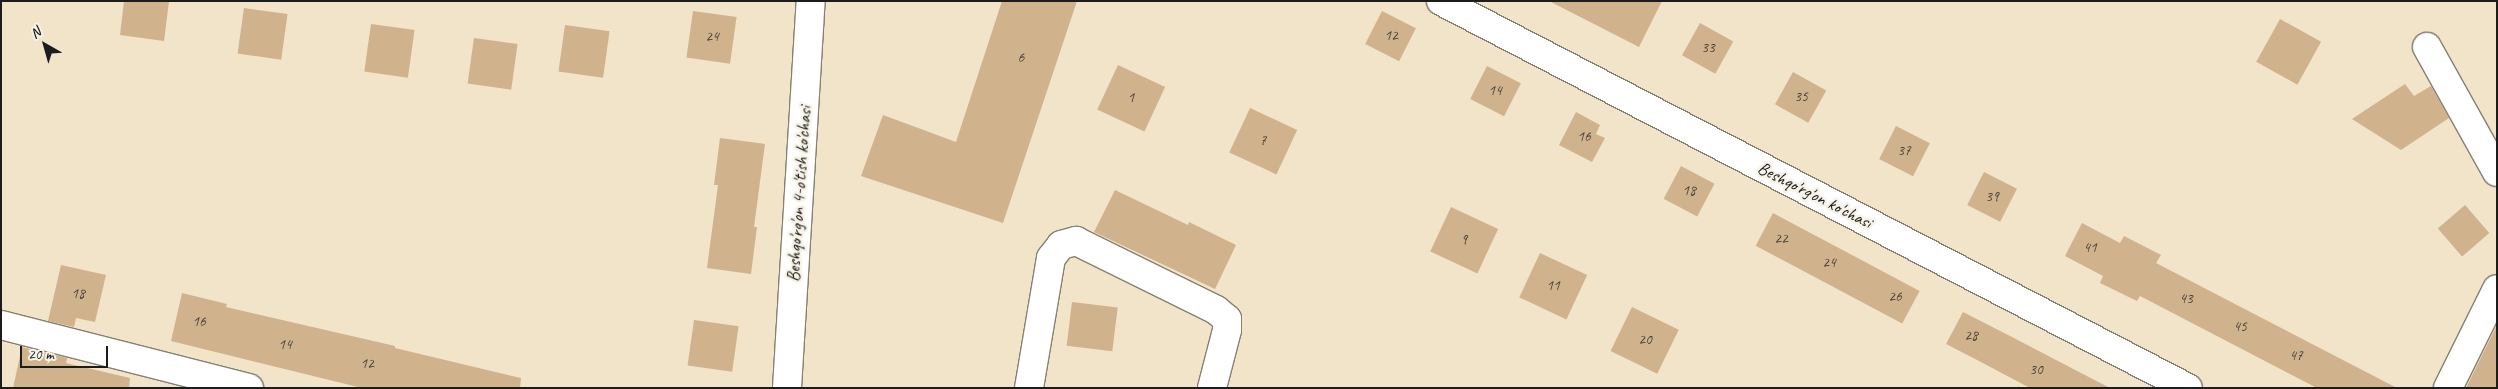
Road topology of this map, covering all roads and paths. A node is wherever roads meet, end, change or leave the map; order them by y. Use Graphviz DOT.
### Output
graph roads {
  1 [pos="811,1"];
  2 [pos="1441,1"];
  3 [pos="2427,47"];
  4 [pos="2497,172"];
  5 [pos="2497,289"];
  6 [pos="1,325"];
  7 [pos="248,388"];
  8 [pos="787,388"];
  9 [pos="1029,388"];
  10 [pos="1212,388"];
  11 [pos="2188,388"];
  12 [pos="2448,388"];
  1 -- 8 [label="street, Beshqo'rg'on 4-o'tish ko'chasi"];
  2 -- 11 [label="street, Beshqo'rg'on ko'chasi"];
  3 -- 4 [label="street"];
  5 -- 12 [label="street"];
  6 -- 7 [label="street"];
  9 -- 10 [label="street"];
}
